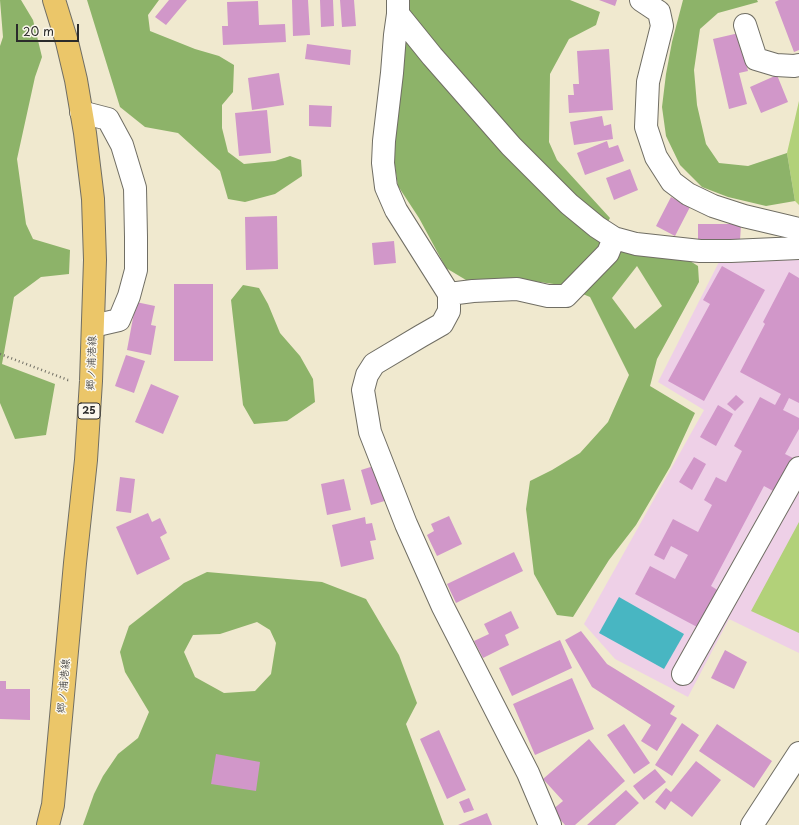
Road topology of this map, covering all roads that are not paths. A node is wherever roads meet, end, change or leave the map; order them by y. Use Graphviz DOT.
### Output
graph roads {
  1 [pos="54,0"];
  2 [pos="641,0"];
  3 [pos="398,7"];
  4 [pos="746,25"];
  5 [pos="799,65"];
  6 [pos="81,112"];
  7 [pos="799,229"];
  8 [pos="614,238"];
  9 [pos="799,248"];
  10 [pos="449,294"];
  11 [pos="93,326"];
  12 [pos="799,468"];
  13 [pos="683,674"];
  14 [pos="799,753"];
  15 [pos="48,825"];
  16 [pos="550,825"];
  17 [pos="752,825"];
  1 -- 6 [label="main road, 郷ノ浦港線 / 25"];
  2 -- 7 [label="street"];
  3 -- 8 [label="street"];
  3 -- 10 [label="street"];
  4 -- 5 [label="street"];
  6 -- 11 [label="main road, 郷ノ浦港線 / 25"];
  6 -- 11 [label="street"];
  8 -- 9 [label="street"];
  8 -- 10 [label="street"];
  10 -- 16 [label="street"];
  11 -- 15 [label="main road, 郷ノ浦港線 / 25"];
  12 -- 13 [label="street"];
  14 -- 17 [label="street"];
}
